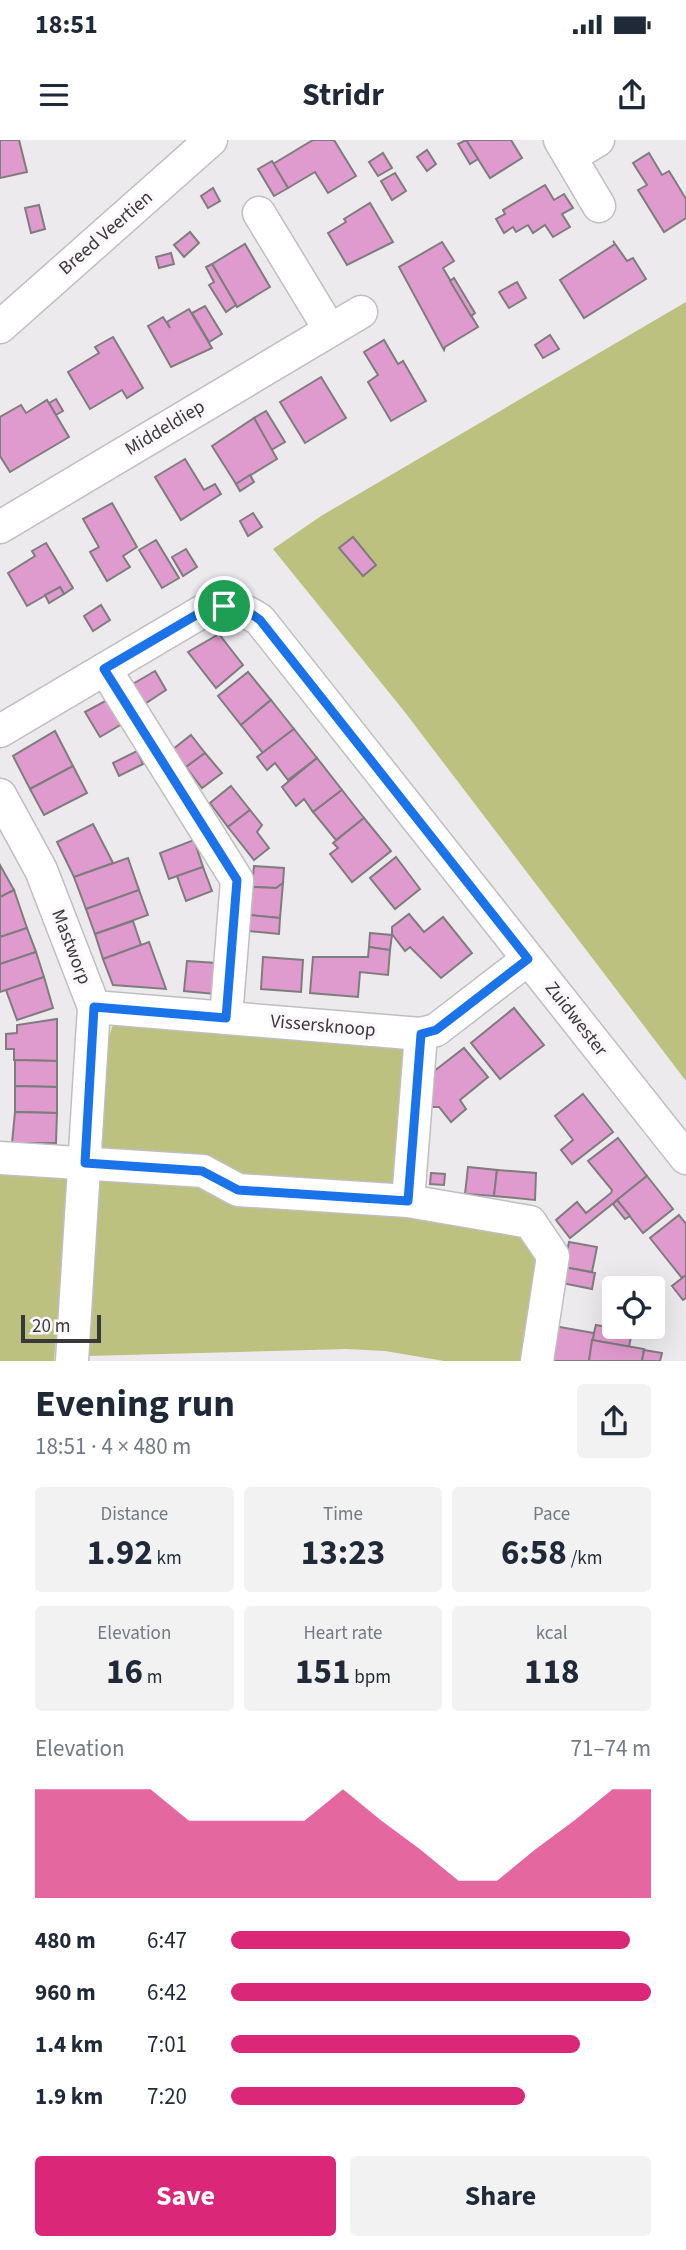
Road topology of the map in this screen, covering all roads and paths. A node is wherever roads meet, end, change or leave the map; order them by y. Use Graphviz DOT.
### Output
graph roads {
  1 [pos="211,140"];
  2 [pos="598,140"];
  3 [pos="565,149"];
  4 [pos="599,206"];
  5 [pos="259,213"];
  6 [pos="361,312"];
  7 [pos="0,327"];
  8 [pos="330,330"];
  9 [pos="0,527"];
  10 [pos="104,669"];
  11 [pos="0,731"];
  12 [pos="0,795"];
  13 [pos="528,959"];
  14 [pos="94,1007"];
  15 [pos="226,1018"];
  16 [pos="421,1034"];
  17 [pos="0,1158"];
  18 [pos="686,1158"];
  19 [pos="85,1163"];
  20 [pos="408,1201"];
  21 [pos="72,1361"];
  22 [pos="537,1361"];
  1 -- 7 [label="street, Breed Veertien"];
  2 -- 3 [label="street"];
  3 -- 4 [label="street"];
  5 -- 8 [label="street"];
  6 -- 8 [label="street, Middeldiep"];
  8 -- 9 [label="street, Middeldiep"];
  10 -- 11 [label="street, Zuidwester"];
  10 -- 13 [label="street, Zuidwester"];
  10 -- 15 [label="street"];
  12 -- 14 [label="street, Mastworp"];
  13 -- 16 [label="street"];
  13 -- 18 [label="street, Zuidwester"];
  14 -- 15 [label="street, Vissersknoop"];
  14 -- 19 [label="street, Mastworp"];
  15 -- 16 [label="street, Vissersknoop"];
  16 -- 20 [label="street"];
  17 -- 19 [label="street"];
  19 -- 20 [label="street"];
  19 -- 21 [label="street, Mastworp"];
  20 -- 22 [label="street"];
}
